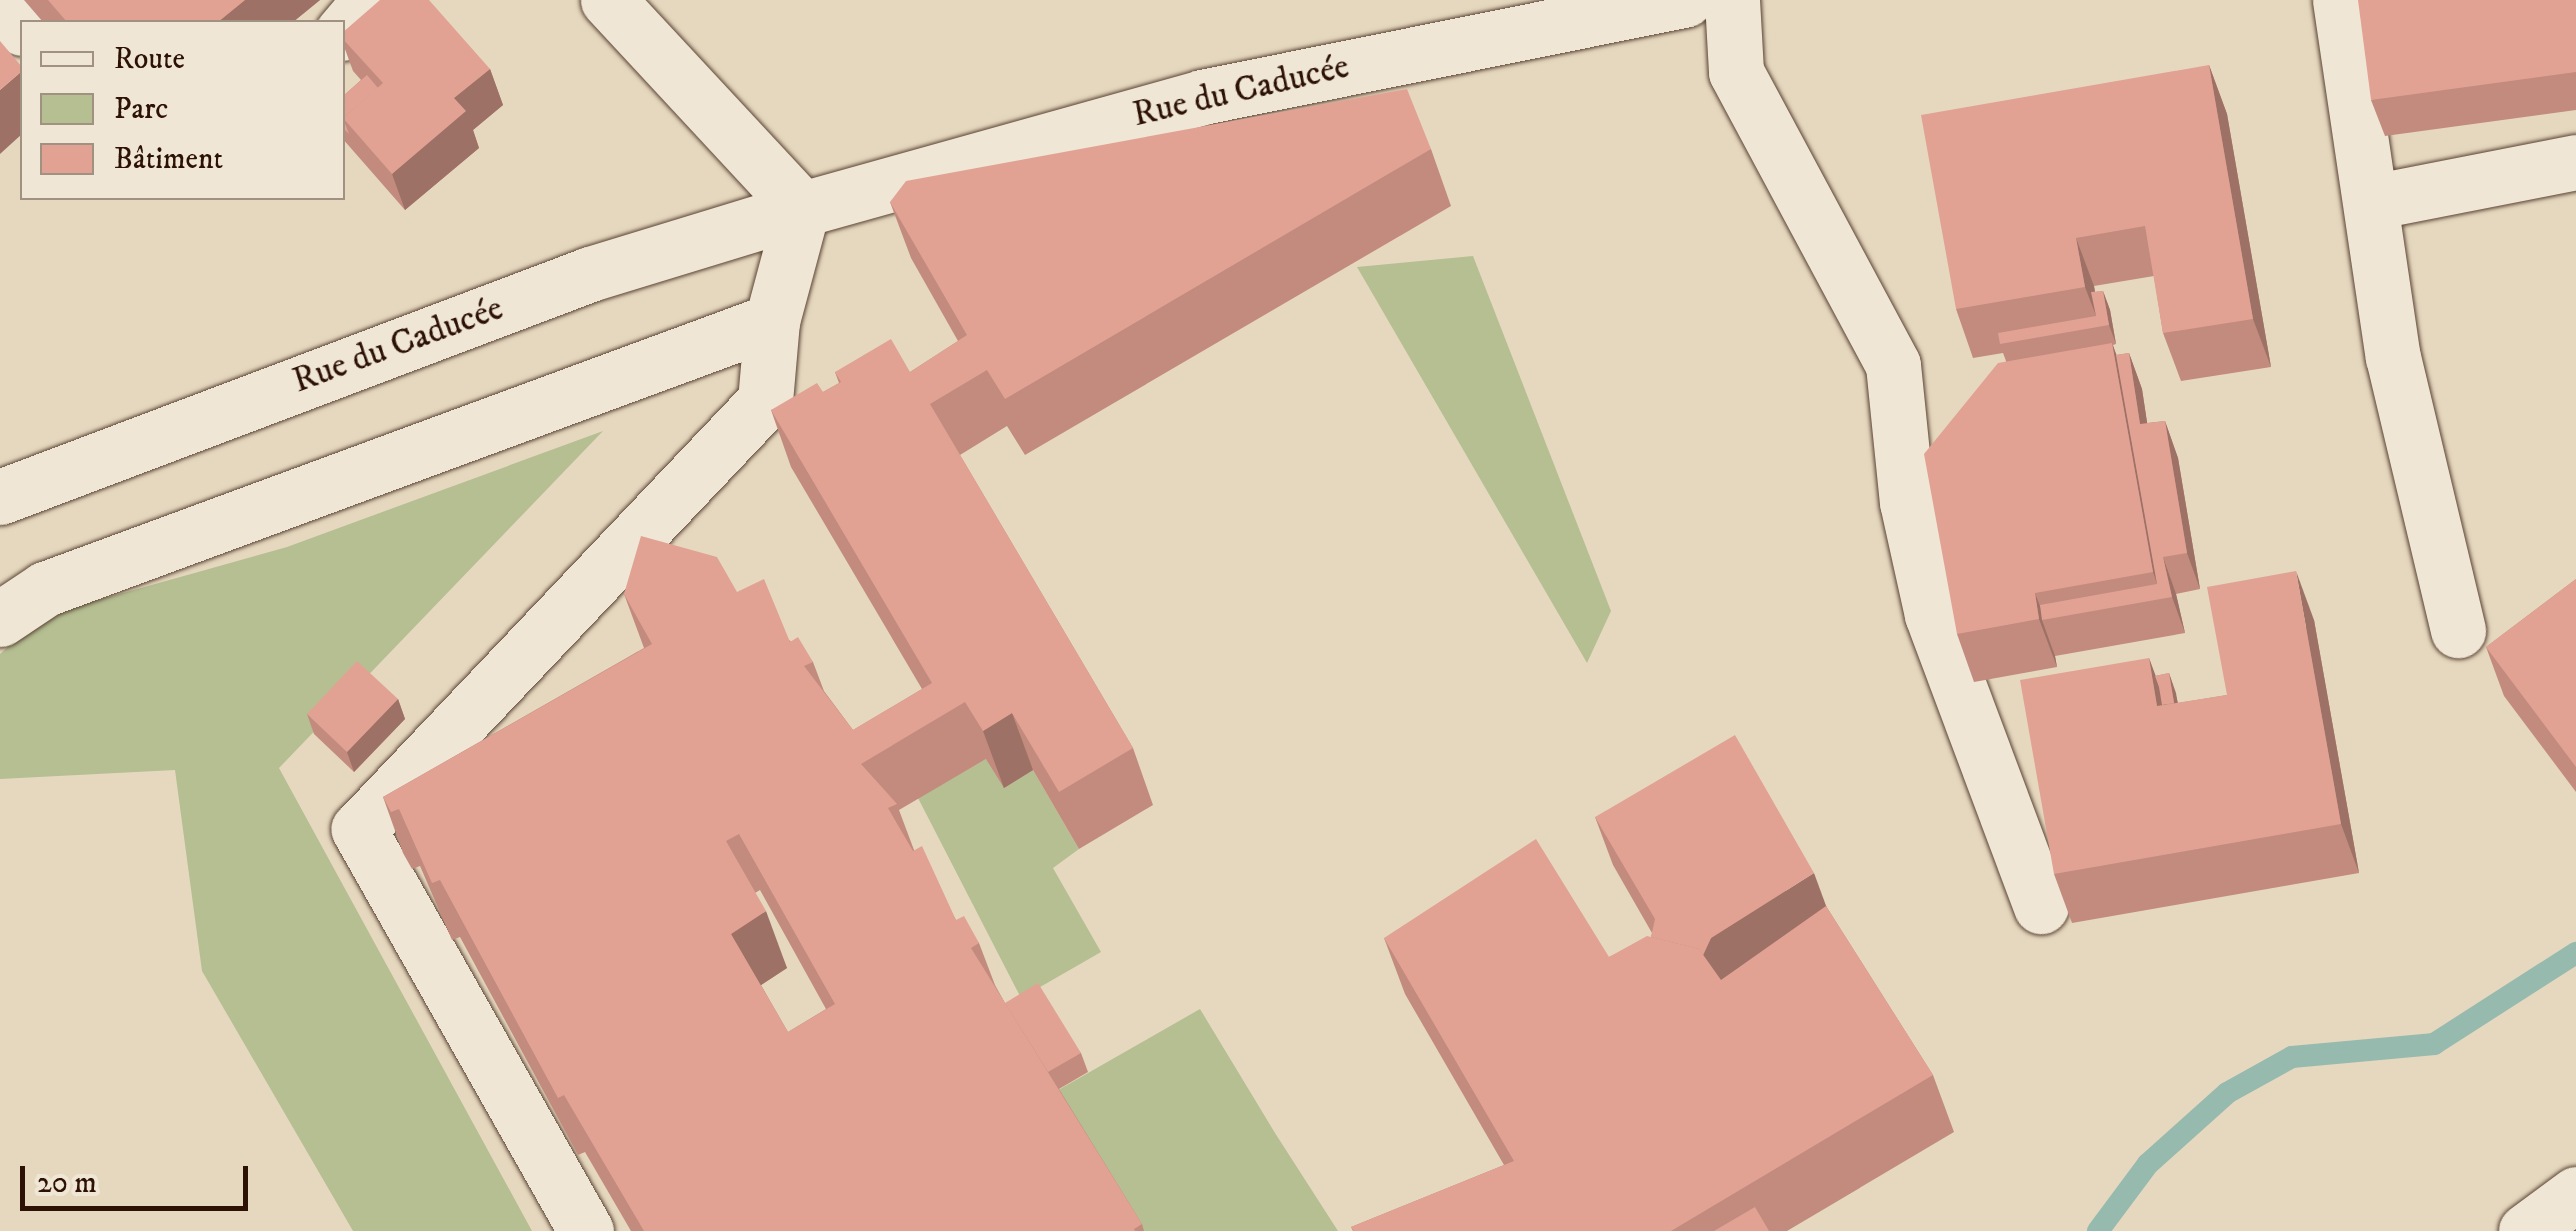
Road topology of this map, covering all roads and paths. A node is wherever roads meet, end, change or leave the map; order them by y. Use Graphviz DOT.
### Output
graph roads {
  1 [pos="370,0"];
  2 [pos="608,0"];
  3 [pos="1685,0"];
  4 [pos="1732,0"];
  5 [pos="2340,0"];
  6 [pos="0,3"];
  7 [pos="20,26"];
  8 [pos="345,29"];
  9 [pos="2576,162"];
  10 [pos="2372,202"];
  11 [pos="802,209"];
  12 [pos="772,321"];
  13 [pos="0,497"];
  14 [pos="0,619"];
  15 [pos="2458,630"];
  16 [pos="2041,906"];
  17 [pos="2576,1194"];
  18 [pos="586,1231"];
  19 [pos="2526,1231"];
  1 -- 8 [label="street"];
  2 -- 11 [label="street"];
  3 -- 11 [label="street, Rue du Caducée"];
  4 -- 16 [label="street"];
  5 -- 10 [label="street"];
  6 -- 7 [label="street"];
  9 -- 10 [label="street"];
  10 -- 15 [label="street"];
  11 -- 12 [label="street"];
  11 -- 13 [label="street, Rue du Caducée"];
  12 -- 14 [label="street"];
  12 -- 18 [label="street"];
  17 -- 19 [label="street"];
}
